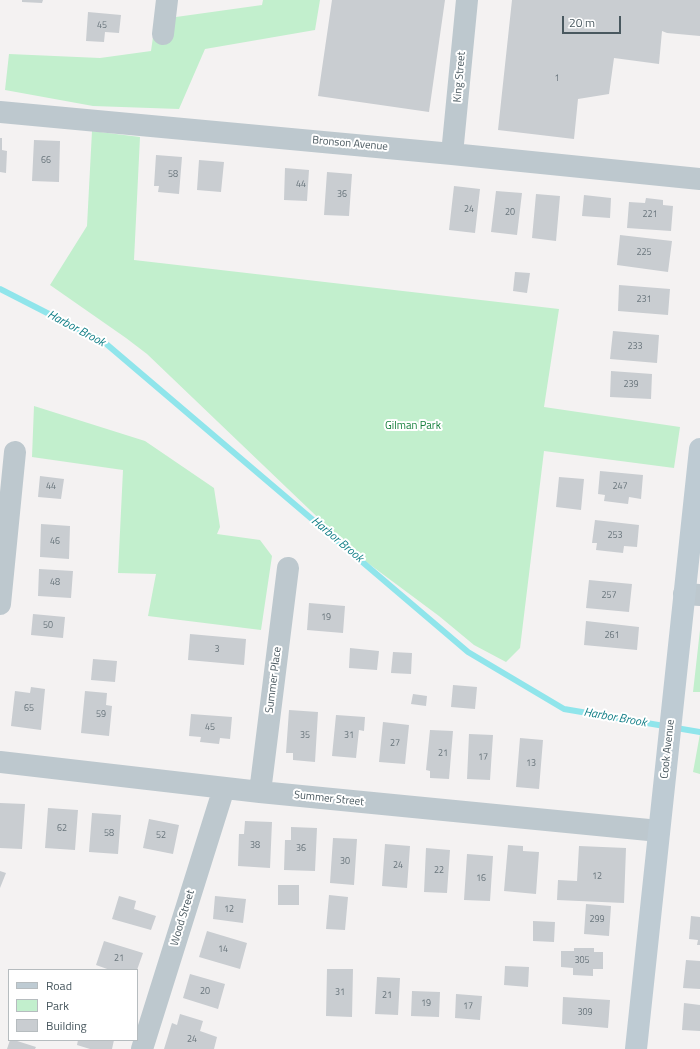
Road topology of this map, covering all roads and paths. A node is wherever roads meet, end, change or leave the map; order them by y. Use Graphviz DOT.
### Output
graph roads {
  1 [pos="167,0"];
  2 [pos="467,0"];
  3 [pos="164,34"];
  4 [pos="0,112"];
  5 [pos="452,154"];
  6 [pos="700,179"];
  7 [pos="700,448"];
  8 [pos="15,452"];
  9 [pos="288,568"];
  10 [pos="692,595"];
  11 [pos="0,604"];
  12 [pos="0,762"];
  13 [pos="224,788"];
  14 [pos="260,792"];
  15 [pos="659,832"];
  16 [pos="142,1049"];
  17 [pos="636,1049"];
  1 -- 3 [label="street"];
  2 -- 5 [label="street, King Street"];
  4 -- 5 [label="street, Bronson Avenue"];
  5 -- 6 [label="street, Bronson Avenue"];
  7 -- 10 [label="main road, Cook Avenue"];
  8 -- 11 [label="street"];
  9 -- 14 [label="street, Summer Place"];
  10 -- 15 [label="main road, Cook Avenue"];
  12 -- 13 [label="street, Summer Street"];
  13 -- 14 [label="street, Summer Street"];
  13 -- 16 [label="street, Wood Street"];
  14 -- 15 [label="street, Summer Street"];
  15 -- 17 [label="main road, Cook Avenue"];
}
